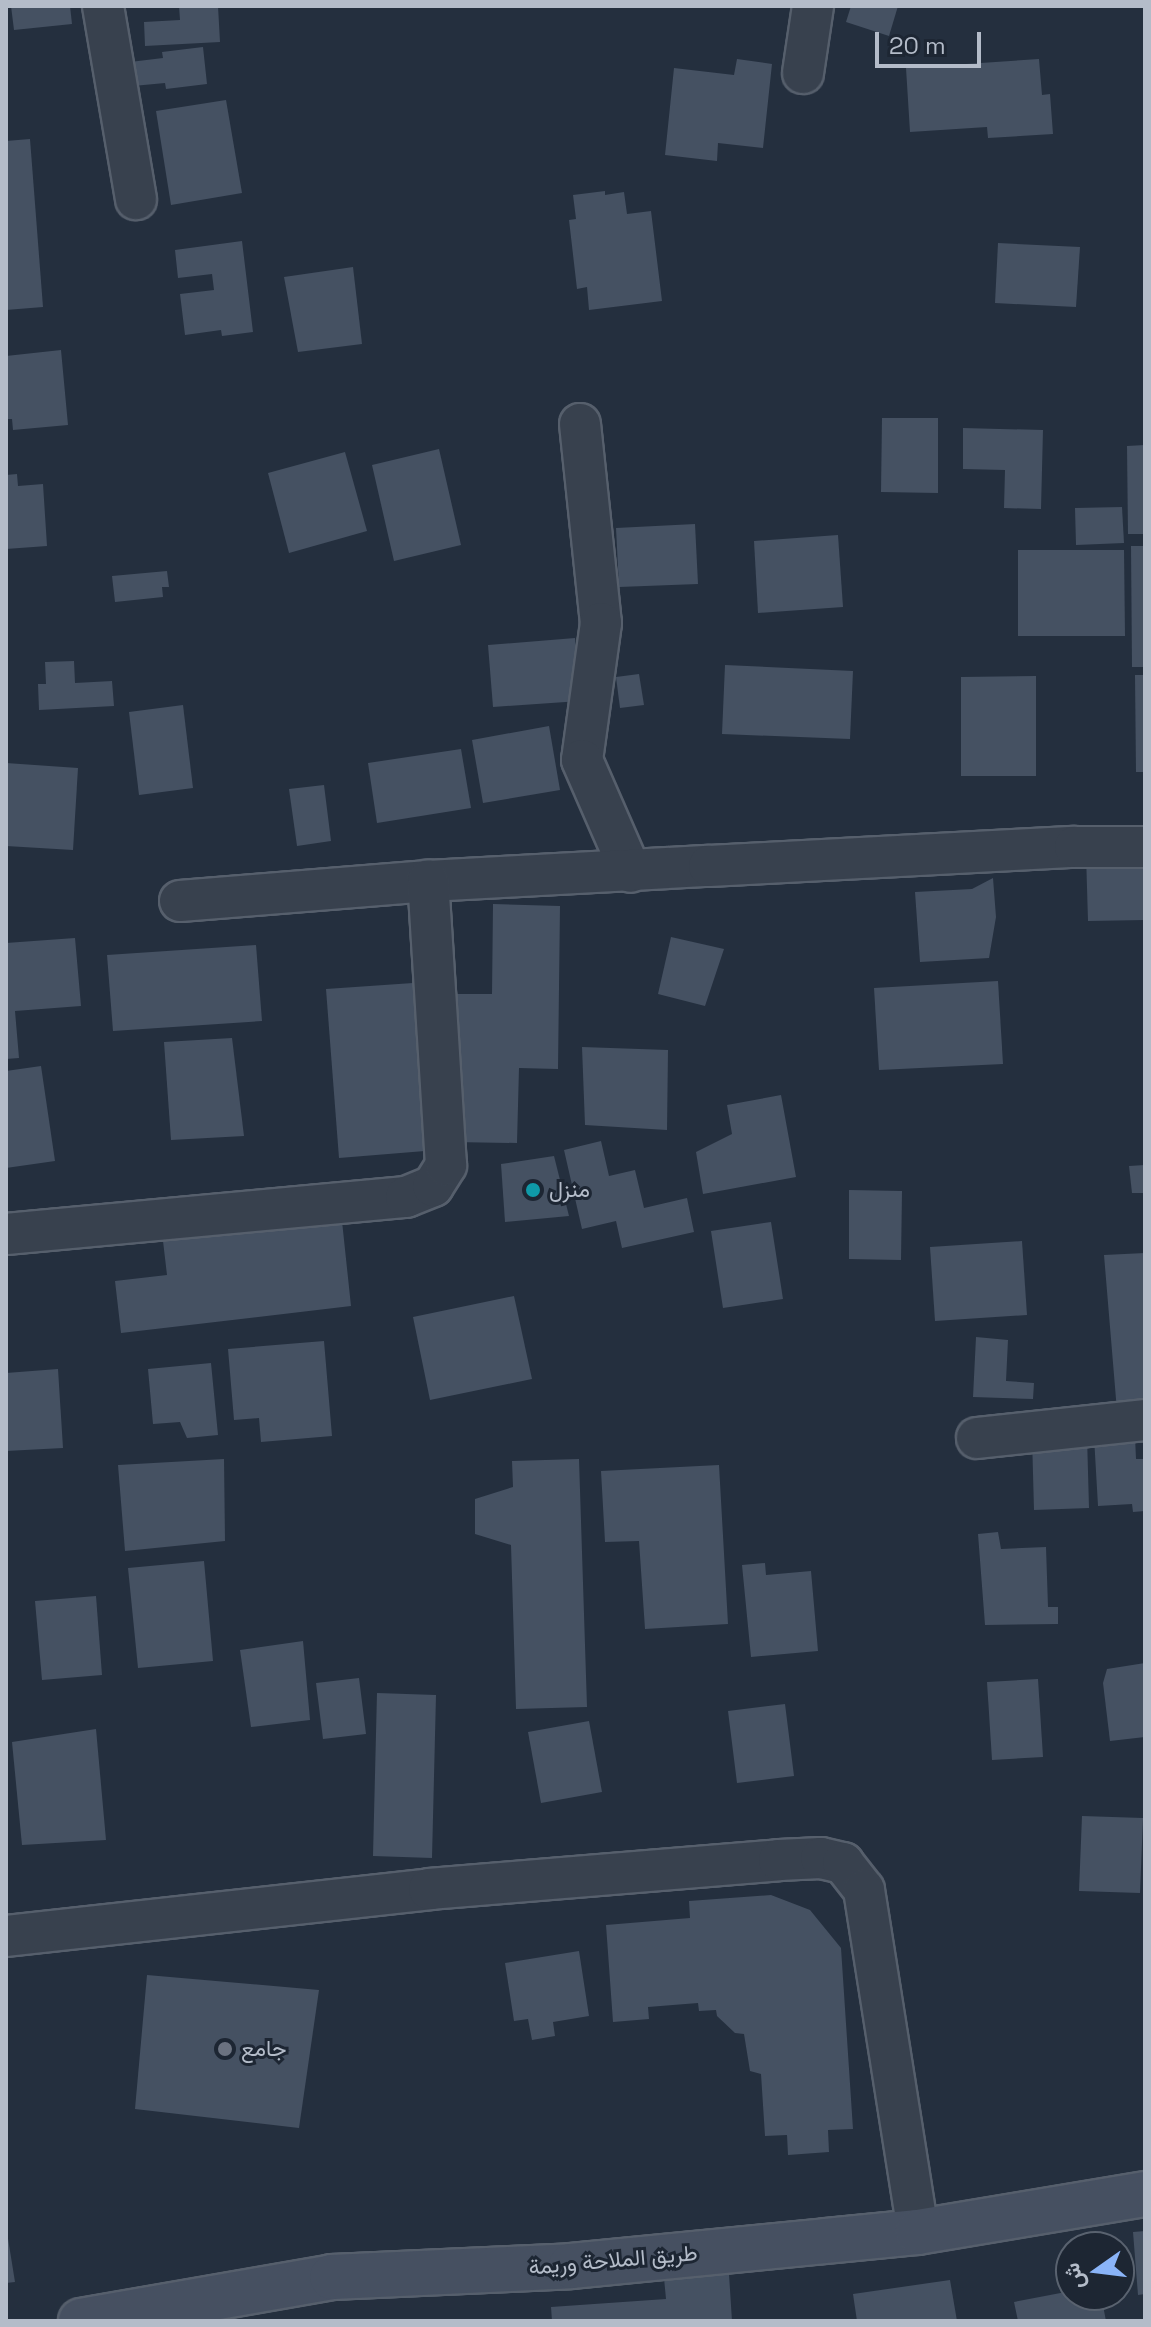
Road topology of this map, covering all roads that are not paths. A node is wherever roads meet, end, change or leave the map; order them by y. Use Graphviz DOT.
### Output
graph roads {
  1 [pos="103,6"];
  2 [pos="813,6"];
  3 [pos="803,73"];
  4 [pos="136,199"];
  5 [pos="580,424"];
  6 [pos="1145,847"];
  7 [pos="631,872"];
  8 [pos="428,881"];
  9 [pos="180,901"];
  10 [pos="6,1234"];
  11 [pos="1145,1420"];
  12 [pos="977,1438"];
  13 [pos="6,1928"];
  14 [pos="6,1936"];
  15 [pos="1145,2194"];
  16 [pos="918,2232"];
  17 [pos="166,2312"];
  18 [pos="81,2321"];
  1 -- 4 [label="street"];
  2 -- 3 [label="street"];
  5 -- 7 [label="street"];
  6 -- 7 [label="street"];
  7 -- 8 [label="street"];
  8 -- 9 [label="street"];
  8 -- 10 [label="street"];
  11 -- 12 [label="street"];
  13 -- 14 [label="street"];
  14 -- 16 [label="street"];
  15 -- 16 [label="street, طريق الملاحة وريمة"];
  16 -- 17 [label="street, طريق الملاحة وريمة"];
  17 -- 18 [label="street, طريق الملاحة وريمة"];
}
